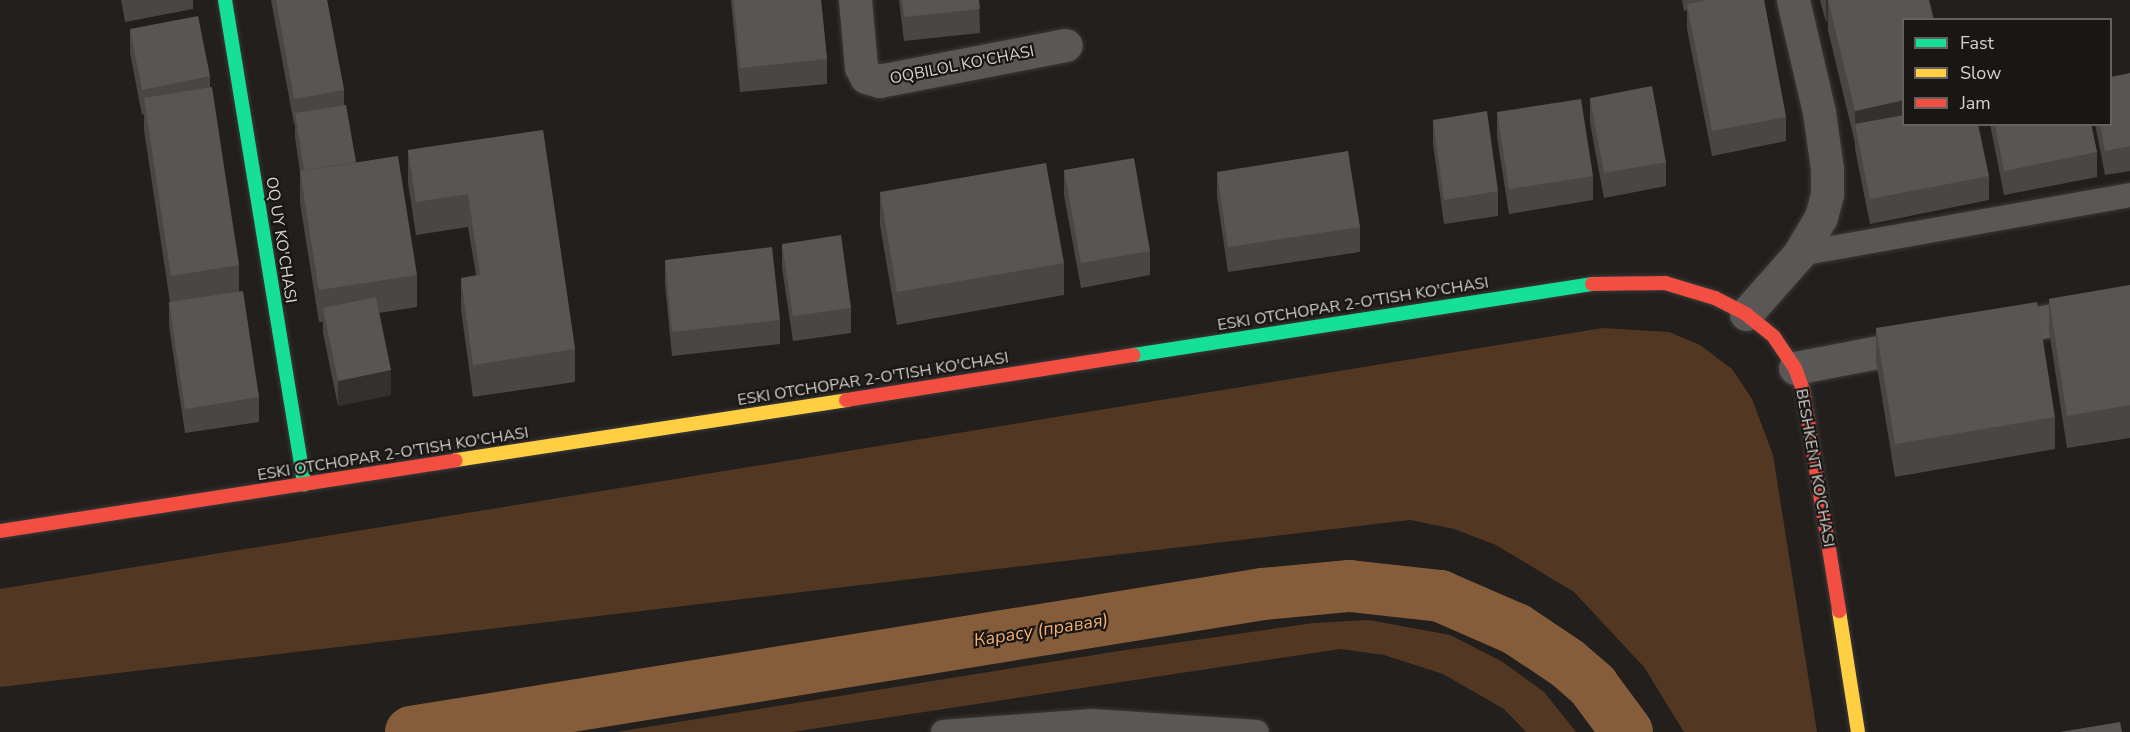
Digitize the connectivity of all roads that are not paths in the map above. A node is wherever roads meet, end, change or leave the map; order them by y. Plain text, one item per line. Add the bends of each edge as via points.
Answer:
1 (225, 0) edge
2 (855, 0) edge
3 (1792, 0) edge
4 (1066, 45) dead end
5 (2130, 195) edge
6 (1799, 254) junction
7 (2130, 306) edge
8 (1746, 314) junction
9 (1795, 368) junction
10 (304, 484) junction
11 (0, 531) edge
12 (943, 732) edge
13 (1257, 732) edge
14 (1858, 732) edge

1 - 10 street, OQ UY KO'CHASI
2 - 4 street, OQBILOL KO'CHASI via 861,67 866,77 879,81
3 - 6 street via 1819,112 1827,170 1821,217
5 - 6 lane
6 - 8 street
7 - 9 street
8 - 9 street, BESHKENT KO'CHASI via 1774,337
8 - 10 street, ESKI OTCHOPAR 2-O'TISH KO'CHASI via 1683,287 1611,281
9 - 14 street, BESHKENT KO'CHASI via 1803,390
10 - 11 street, ESKI OTCHOPAR 2-O'TISH KO'CHASI
12 - 13 lane via 1093,722

